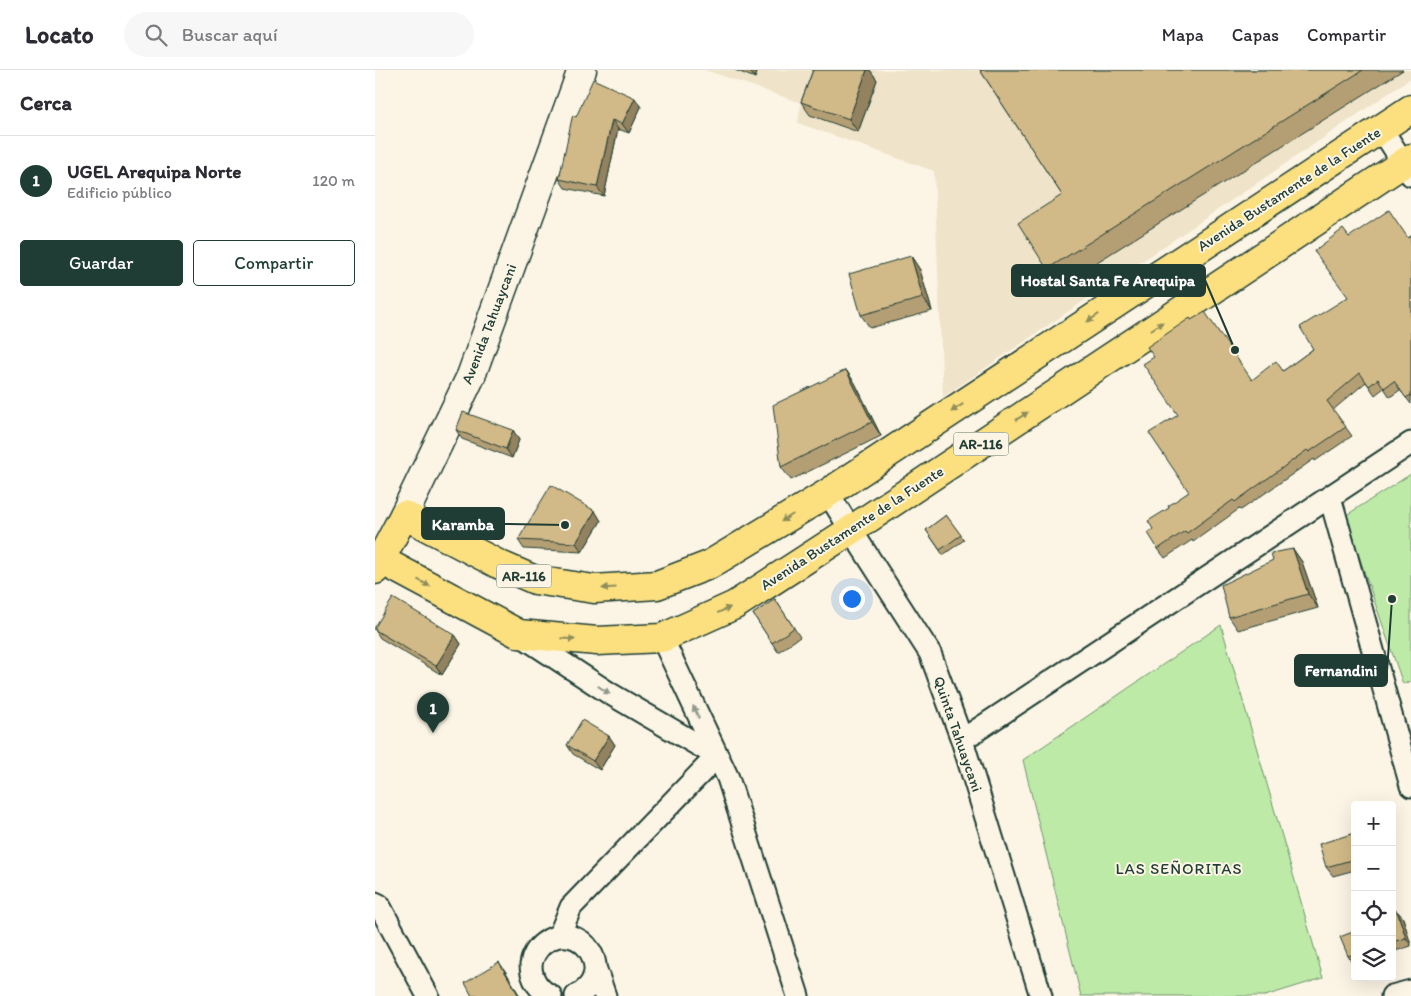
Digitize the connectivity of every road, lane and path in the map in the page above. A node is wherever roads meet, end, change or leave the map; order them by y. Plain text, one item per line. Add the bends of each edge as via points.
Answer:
1 (582, 70) edge
2 (1411, 109) edge
3 (1381, 128) junction
4 (1408, 165) edge
5 (1411, 443) edge
6 (828, 493) junction
7 (1330, 497) junction
8 (404, 515) junction
9 (851, 530) junction
10 (378, 565) edge
11 (519, 634) junction
12 (662, 638) junction
13 (962, 740) junction
14 (717, 756) junction
15 (1411, 786) edge
16 (375, 903) edge
17 (559, 936) junction
18 (595, 967) junction
19 (1411, 991) edge
20 (547, 995) edge
21 (428, 996) edge
22 (576, 996) edge
23 (605, 996) edge
24 (798, 996) edge
25 (1041, 996) edge
26 (1392, 996) edge

1 - 8 street, Avenida Tahuaycani via 471,376
2 - 3 main road, Avenida Bustamente de la Fuente / AR-116
3 - 4 street
3 -> 6 main road, Avenida Bustamente de la Fuente / AR-116
9 -> 4 main road, Avenida Bustamente de la Fuente / AR-116
5 - 7 street
6 -> 8 main road, Avenida Bustamente de la Fuente / AR-116 via 709,566 657,585 594,588 535,580
6 - 9 street, Quinta Tahuaycani
7 - 13 street
7 - 15 street
8 - 10 main road, Avenida Tahuaycani / AR-116
12 -> 9 main road, Avenida Bustamente de la Fuente / AR-116 via 735,605
9 - 13 street, Quinta Tahuaycani via 930,653
10 -> 11 main road, Avenida Bustamente de la Fuente / AR-116
11 -> 12 main road, Avenida Bustamente de la Fuente / AR-116 via 597,641
11 -> 14 street via 609,693
14 -> 12 street
13 - 25 street, Quinta Tahuaycani
14 - 17 street via 571,907
14 - 24 street via 728,778
16 - 21 street
17 - 18 street via 580,940 594,957
17 - 20 street via 540,946 531,965 537,985
18 - 22 street via 589,986
18 - 23 street
19 - 26 street

